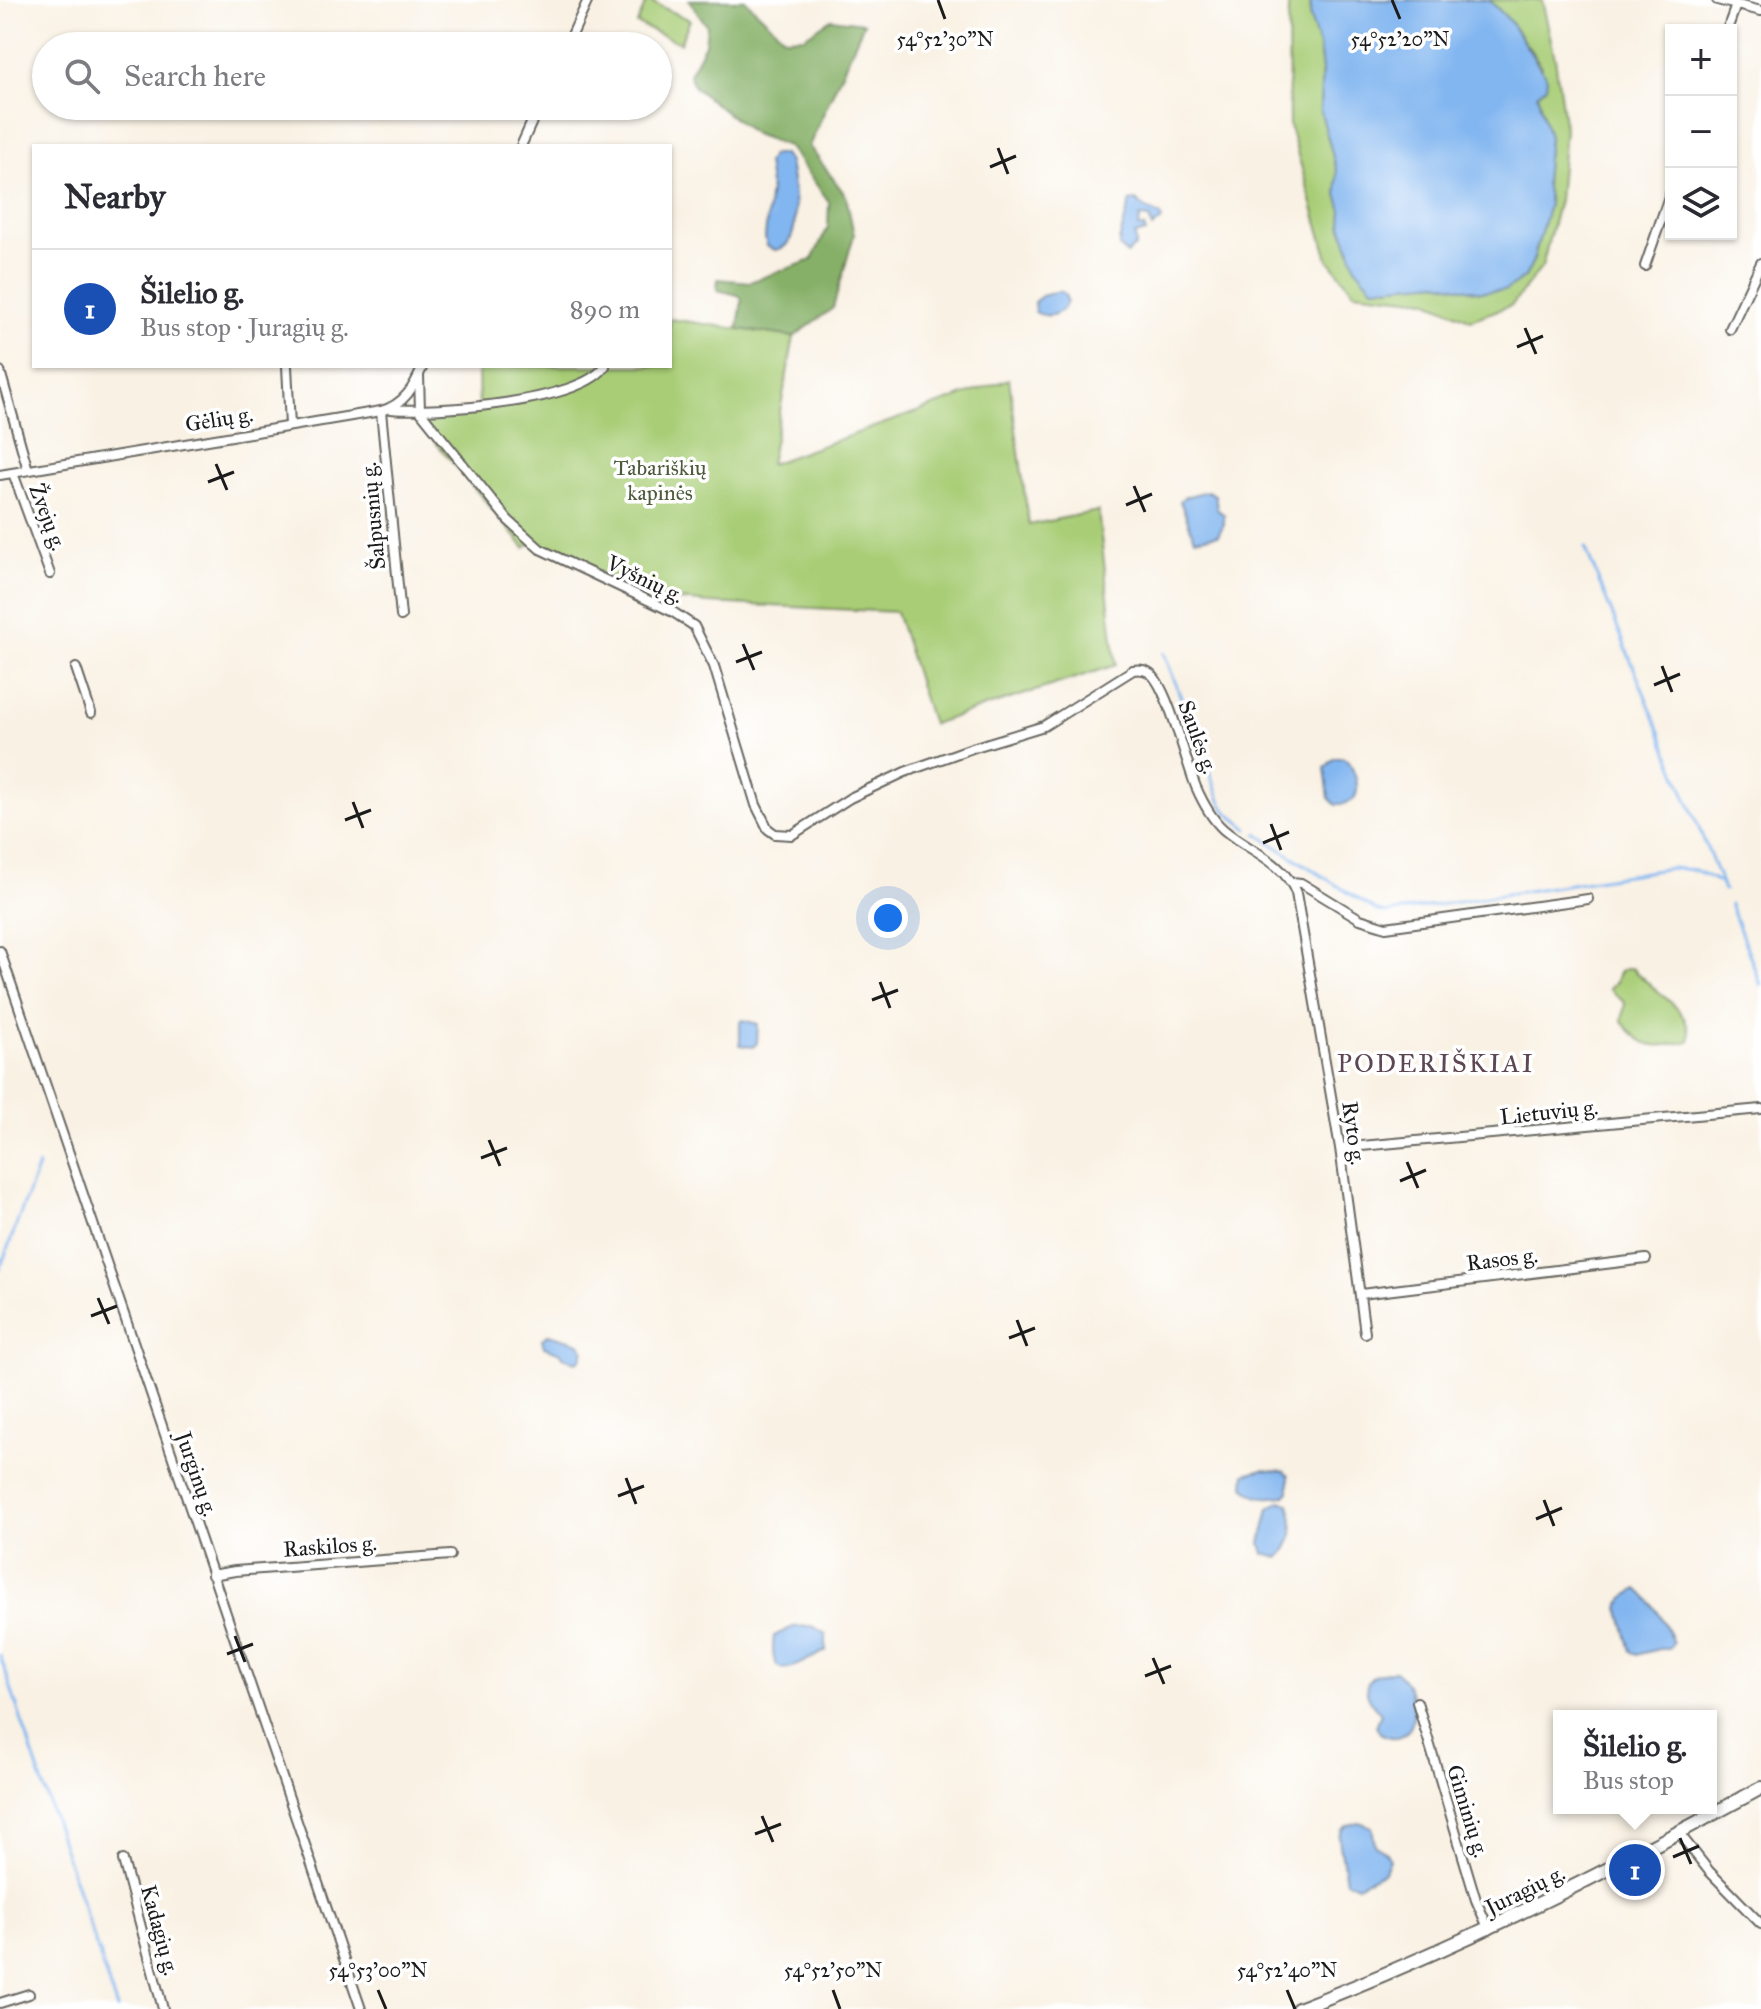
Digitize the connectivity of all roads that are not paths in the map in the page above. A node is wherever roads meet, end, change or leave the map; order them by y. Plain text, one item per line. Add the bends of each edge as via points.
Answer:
1 (588, 0) edge
2 (1717, 0) edge
3 (1736, 5) junction
4 (1761, 11) edge
5 (1729, 24) edge
6 (573, 32) edge
7 (533, 120) edge
8 (522, 144) edge
9 (1665, 208) edge
10 (1761, 263) edge
11 (1645, 266) dead end
12 (1730, 329) dead end
13 (287, 368) edge
14 (604, 368) edge
15 (421, 370) edge
16 (0, 371) edge
17 (385, 410) junction
18 (420, 411) junction
19 (290, 426) junction
20 (28, 470) junction
21 (13, 473) junction
22 (0, 475) edge
23 (50, 574) dead end
24 (401, 616) dead end
25 (76, 668) dead end
26 (91, 713) dead end
27 (775, 834) joint
28 (1292, 882) junction
29 (1588, 899) dead end
30 (0, 951) edge
31 (1761, 1109) edge
32 (1340, 1148) junction
33 (1646, 1259) dead end
34 (1361, 1294) junction
35 (1365, 1333) dead end
36 (450, 1555) dead end
37 (212, 1575) junction
38 (1417, 1702) dead end
39 (1761, 1788) edge
40 (1717, 1812) edge
41 (1714, 1814) edge
42 (1679, 1833) junction
43 (123, 1860) dead end
44 (1761, 1924) edge
45 (1489, 1930) junction
46 (29, 1994) dead end
47 (0, 2003) edge
48 (163, 2009) edge
49 (361, 2009) edge
50 (1298, 2009) edge

1 - 6 street
2 - 3 street
3 - 4 street
3 - 5 street
7 - 8 street
9 - 11 street
10 - 12 street
13 - 19 street
14 - 18 street, Gėlių g. via 588,380 535,398
15 - 17 street via 411,390
15 - 18 street
16 - 20 street, Žvejų g.
17 - 18 street, Gėlių g.
17 - 19 street, Gėlių g.
17 - 24 street, Šalpusnių g.
18 - 27 street, Vyšnių g. via 528,541 694,626 714,666 756,805
19 - 20 street, Gėlių g.
20 - 21 street, Gėlių g.
21 - 22 street, Gėlių g.
21 - 23 street, Žvejų g.
25 - 26 street
27 - 28 street, Saulės g. via 801,831 837,805 905,772 1044,726 1140,668 1163,693 1196,787 1215,820
28 - 29 street, Saulės g. via 1360,919 1386,927
28 - 32 street, Ryto g.
30 - 37 street, Jurginų g.
31 - 32 street, Lietuvių g.
32 - 34 street, Ryto g.
33 - 34 street, Rasos g.
34 - 35 street, Ryto g.
36 - 37 street, Raskilos g.
37 - 49 street, Jurginų g.
38 - 45 street, Giminių g.
39 - 40 main road, Juragių g.
41 - 42 main road, Juragių g.
42 - 44 street
42 - 45 main road, Juragių g.
43 - 48 street, Kadagių g.
45 - 50 main road, Juragių g.
46 - 47 street

